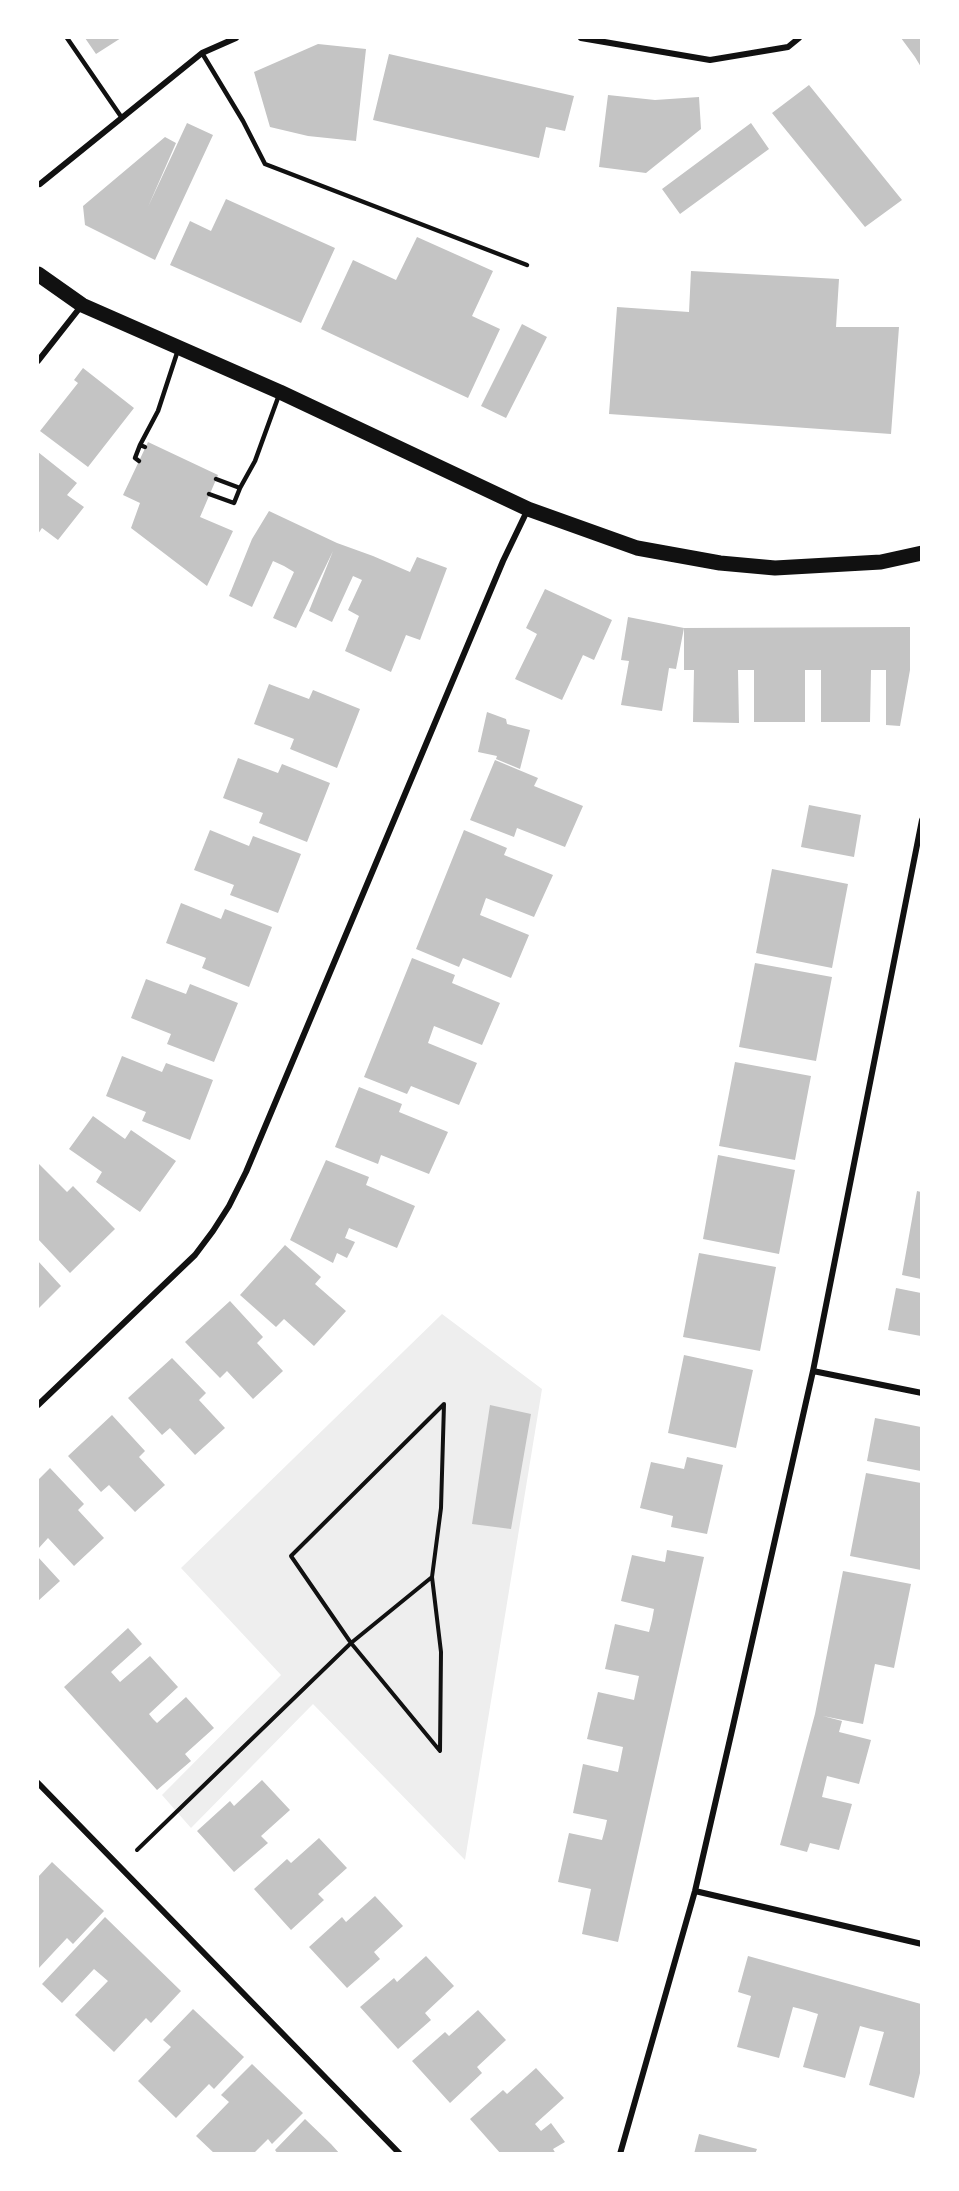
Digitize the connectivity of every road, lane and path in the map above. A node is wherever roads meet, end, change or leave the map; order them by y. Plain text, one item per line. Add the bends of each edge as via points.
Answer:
1 (67, 38) edge
2 (236, 38) edge
3 (581, 38) edge
4 (799, 38) edge
5 (202, 54) junction
6 (122, 118) junction
7 (40, 184) dead end
8 (527, 265) dead end
9 (38, 274) edge
10 (82, 305) junction
11 (178, 348) junction
12 (38, 361) edge
13 (280, 392) junction
14 (139, 461) dead end
15 (216, 479) dead end
16 (240, 488) junction
17 (209, 494) dead end
18 (528, 509) junction
19 (921, 553) edge
20 (921, 820) edge
21 (813, 1371) junction
22 (921, 1393) edge
23 (38, 1405) edge
24 (432, 1577) junction
25 (351, 1643) junction
26 (38, 1783) edge
27 (119, 1867) junction
28 (695, 1891) junction
29 (921, 1944) edge
30 (400, 2154) edge
31 (620, 2154) edge

1 - 6 lane
2 - 5 street
3 - 4 street via 710,60 788,47
5 - 6 street
5 - 8 lane via 265,164
6 - 7 street
9 - 10 main road
10 - 11 main road
10 - 12 street
11 - 13 main road
11 - 14 lane via 158,411 135,458
13 - 16 lane via 255,461
13 - 18 main road
15 - 16 lane
16 - 17 lane via 234,503
18 - 19 main road via 637,548 720,563 818,567 881,562
18 - 23 street via 229,1206 195,1255
20 - 21 street
21 - 22 street
21 - 28 street
24 - 25 path
24 - 25 path via 441,1652 440,1751
24 - 25 path via 441,1508 444,1404 291,1556
25 - 27 path
26 - 27 street
27 - 30 street
28 - 29 street
28 - 31 street

